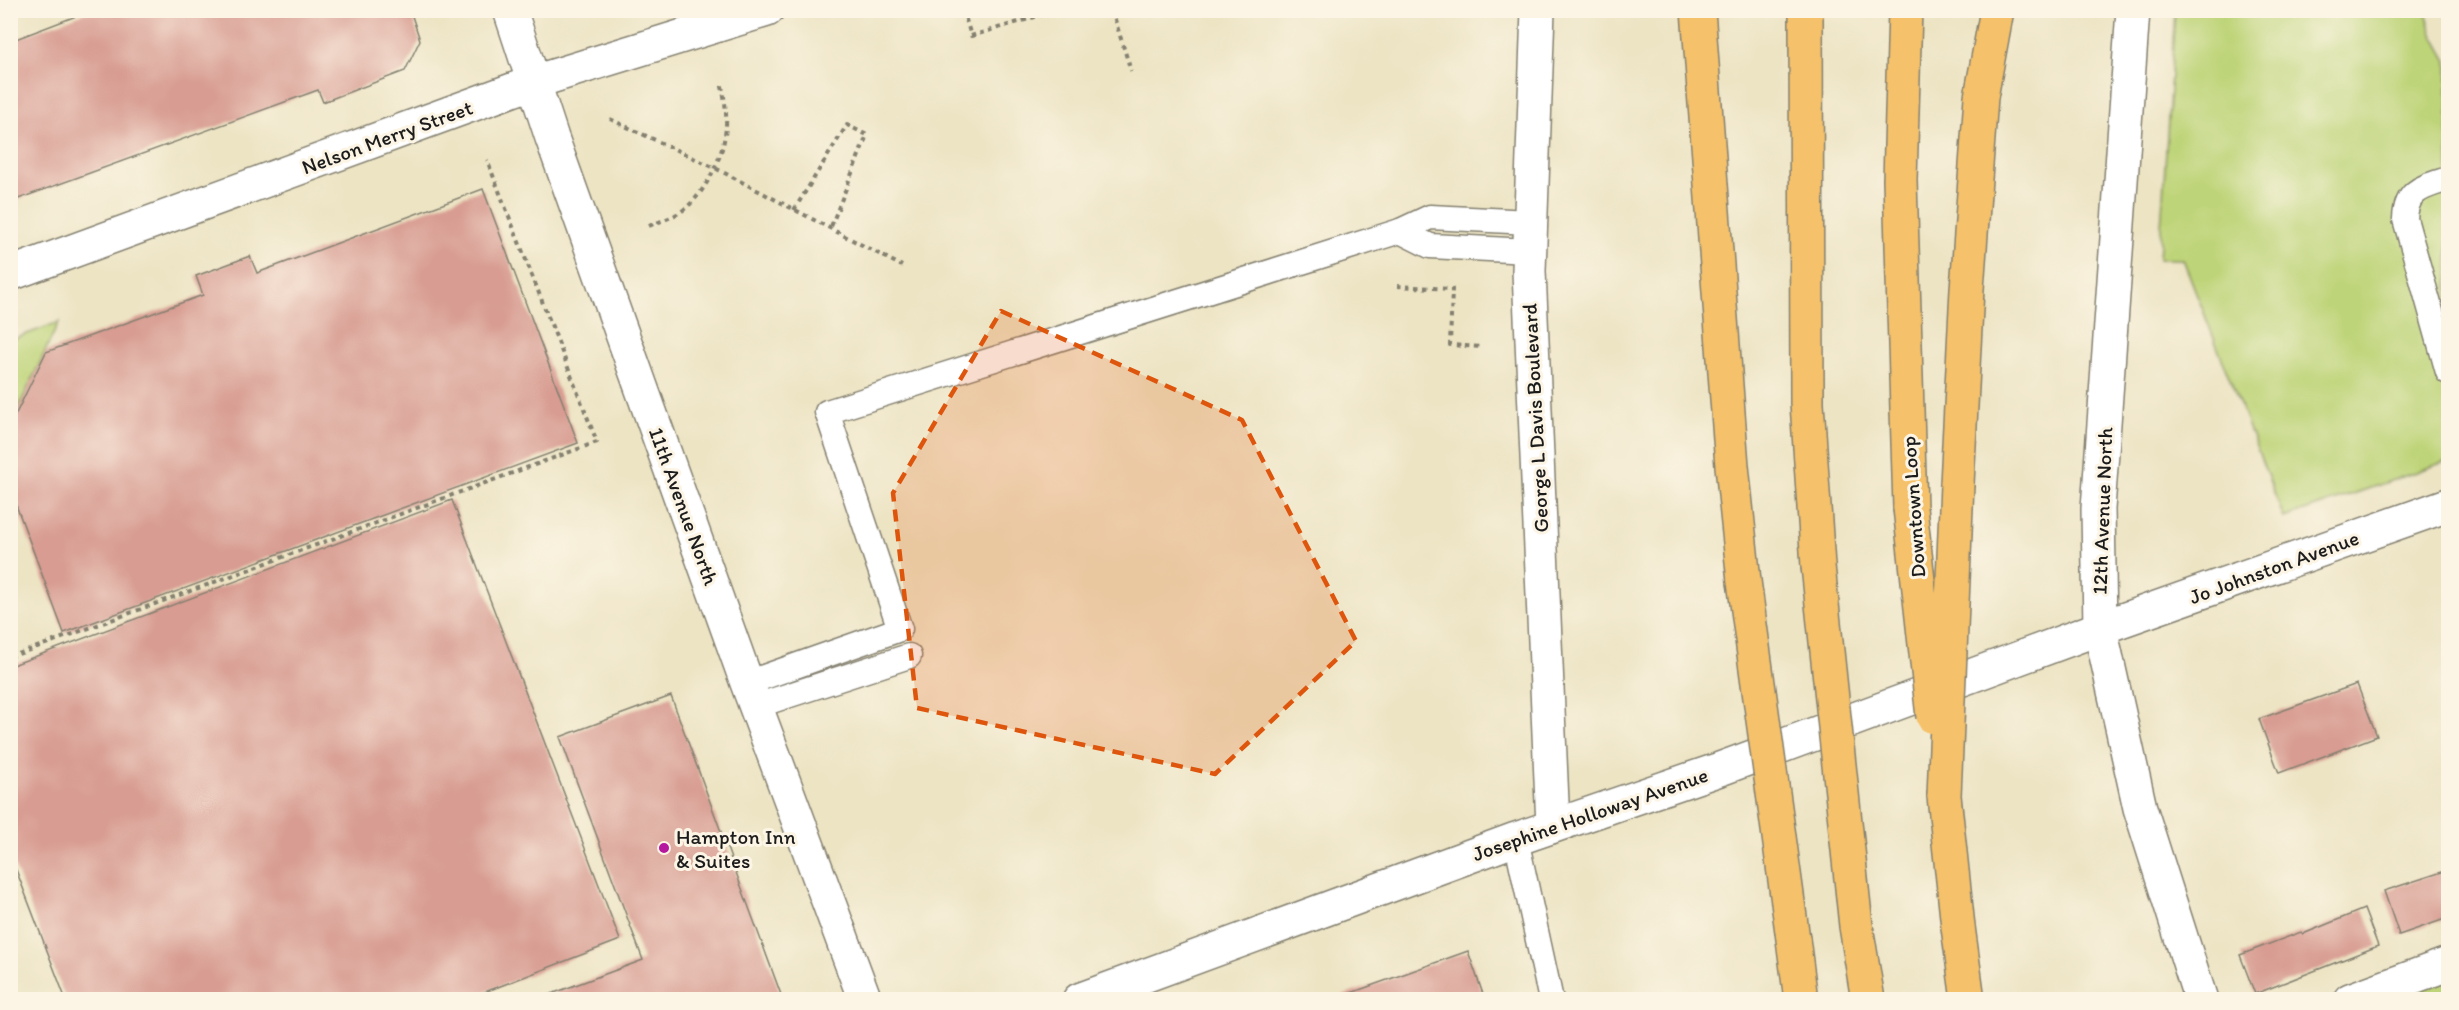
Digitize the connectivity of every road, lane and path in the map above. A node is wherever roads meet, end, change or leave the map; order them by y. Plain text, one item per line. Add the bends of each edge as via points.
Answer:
1 (510, 10) edge
2 (587, 10) edge
3 (767, 10) edge
4 (963, 10) edge
5 (1059, 10) edge
6 (1112, 10) edge
7 (1538, 10) edge
8 (1698, 10) edge
9 (1806, 10) edge
10 (1905, 10) edge
11 (1997, 10) edge
12 (2133, 10) edge
13 (577, 14) dead end
14 (1131, 71) dead end
15 (534, 82) junction
16 (721, 82) dead end
17 (610, 119) dead end
18 (487, 160) dead end
19 (715, 168) junction
20 (2448, 179) edge
21 (794, 210) junction
22 (649, 226) dead end
23 (830, 229) junction
24 (1529, 237) junction
25 (902, 266) dead end
26 (10, 274) edge
27 (1397, 286) dead end
28 (1482, 347) dead end
29 (2448, 372) edge
30 (2448, 505) edge
31 (2100, 628) junction
32 (909, 656) dead end
33 (10, 657) edge
34 (752, 694) junction
35 (1944, 795) junction
36 (1554, 826) junction
37 (1516, 839) junction
38 (2448, 964) edge
39 (865, 999) edge
40 (1079, 999) edge
41 (1551, 999) edge
42 (1801, 999) edge
43 (1868, 999) edge
44 (1968, 999) edge
45 (2201, 999) edge
46 (2350, 999) edge

1 - 15 street, 11th Avenue North
2 - 13 path
3 - 15 street, Nelson Merry Street
4 - 5 path via 971,36
6 - 14 path
7 - 24 street, George L Davis Boulevard
8 - 42 highway, bridge via 1732,466
9 - 43 highway, bridge via 1807,403 1818,566 1856,926
10 - 35 highway, Downtown Loop, bridge via 1900,180 1910,508
11 - 35 highway, bridge via 1981,98 1966,289
12 - 31 street, 12th Avenue North via 2098,509
15 - 26 street, Nelson Merry Street
15 - 34 street, 11th Avenue North
16 - 19 path via 727,129
17 - 19 path
18 - 33 path via 597,442
19 - 21 path
19 - 22 path via 694,201
20 - 29 lane via 2421,188 2410,197 2404,219
21 - 23 path
21 - 23 path via 847,125 867,135
23 - 25 path
24 - 34 lane via 1430,217 1400,231 827,412 900,629
24 - 36 street, George L Davis Boulevard
27 - 28 path via 1452,289 1449,345
30 - 31 street, Jo Johnston Avenue
31 - 36 street, Josephine Holloway Avenue via 1720,769
31 - 45 street, 12th Avenue North via 2140,808
32 - 34 lane
34 - 39 street, 11th Avenue North
35 - 44 highway, Downtown Loop
36 - 37 street, Josephine Holloway Avenue
37 - 40 street, Josephine Holloway Avenue
37 - 41 lane
38 - 46 street

